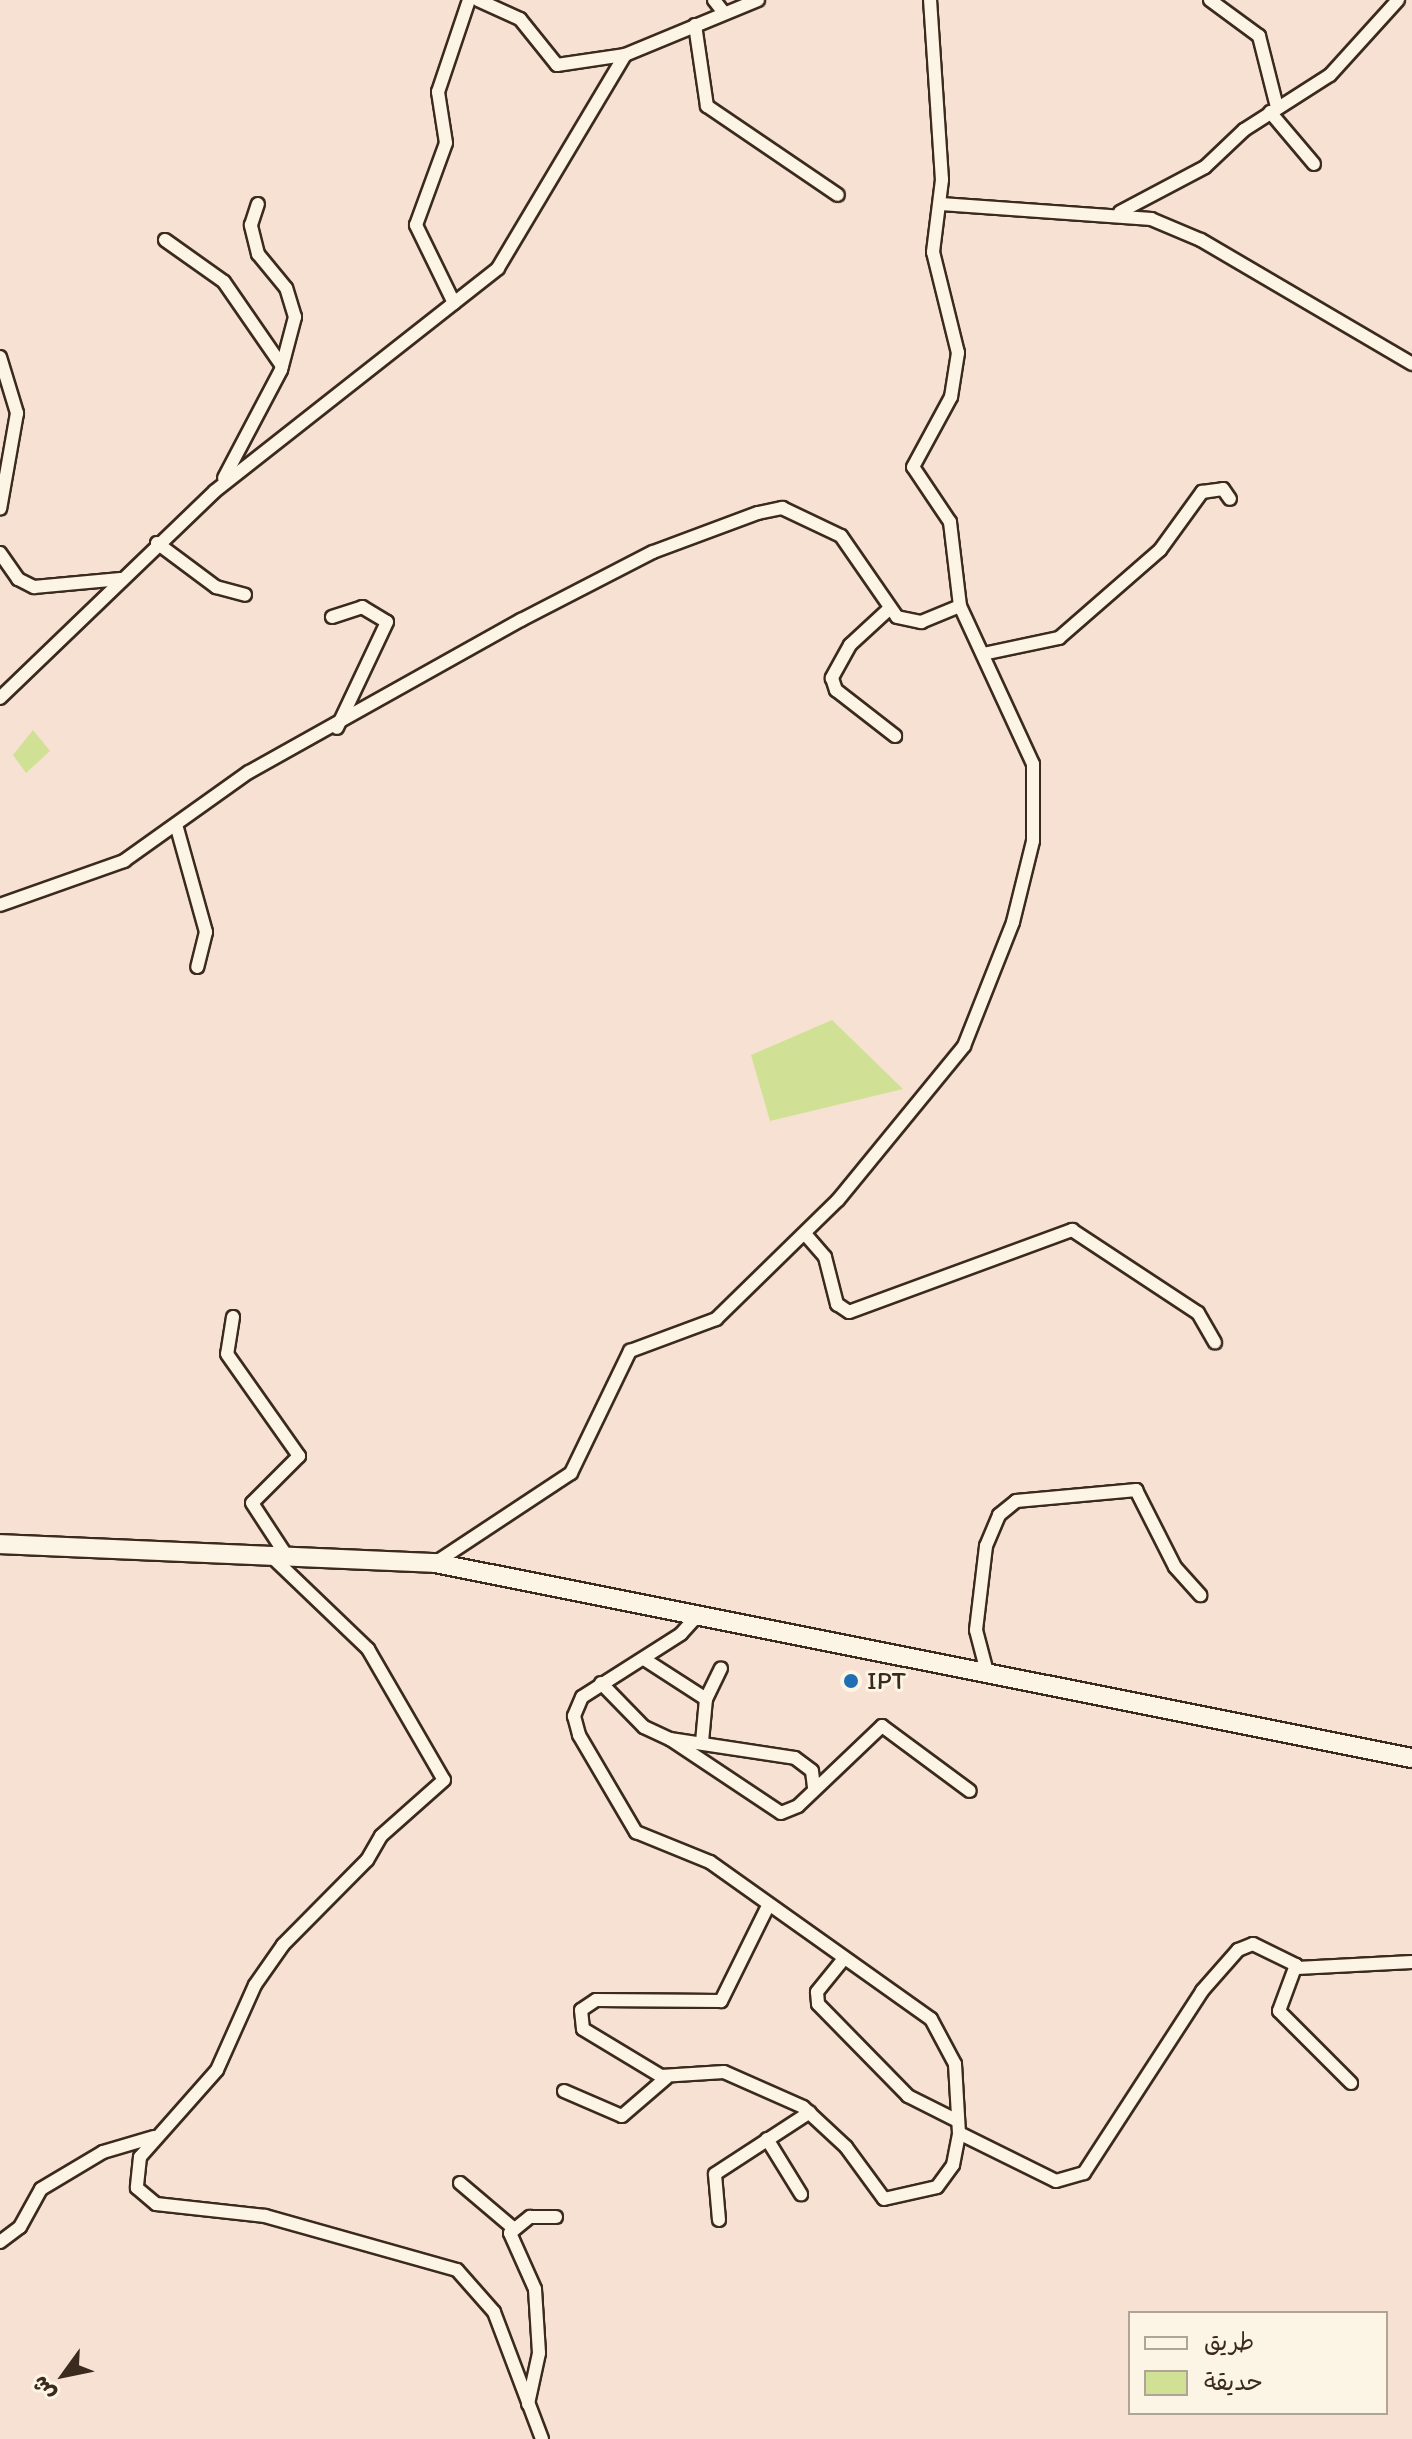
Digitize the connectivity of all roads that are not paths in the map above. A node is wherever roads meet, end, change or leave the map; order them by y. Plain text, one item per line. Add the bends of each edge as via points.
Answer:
1 (469, 0) edge
2 (478, 0) edge
3 (714, 0) edge
4 (758, 0) edge
5 (930, 0) edge
6 (1210, 0) edge
7 (1398, 0) edge
8 (724, 13) junction
9 (695, 25) junction
10 (625, 55) junction
11 (1274, 110) junction
12 (1314, 164) dead end
13 (838, 195) dead end
14 (258, 204) dead end
15 (941, 204) junction
16 (1120, 212) junction
17 (165, 240) dead end
18 (454, 303) junction
19 (0, 357) edge
20 (1412, 364) edge
21 (282, 366) junction
22 (215, 491) junction
23 (1230, 499) dead end
24 (0, 509) edge
25 (157, 543) junction
26 (0, 553) edge
27 (121, 579) junction
28 (245, 595) dead end
29 (960, 606) junction
30 (889, 609) junction
31 (332, 617) dead end
32 (983, 654) junction
33 (0, 698) edge
34 (337, 728) junction
35 (895, 736) dead end
36 (177, 828) junction
37 (0, 905) edge
38 (197, 967) dead end
39 (806, 1235) junction
40 (233, 1317) dead end
41 (1215, 1342) dead end
42 (0, 1544) edge
43 (278, 1555) junction
44 (435, 1563) junction
45 (1200, 1595) dead end
46 (698, 1615) junction
47 (644, 1659) junction
48 (721, 1668) dead end
49 (987, 1672) junction
50 (601, 1683) junction
51 (706, 1699) junction
52 (670, 1739) junction
53 (702, 1742) junction
54 (1412, 1758) edge
55 (814, 1788) junction
56 (970, 1791) dead end
57 (767, 1908) junction
58 (842, 1961) junction
59 (1412, 1962) edge
60 (1297, 1968) junction
61 (666, 2078) junction
62 (1351, 2083) dead end
63 (564, 2091) dead end
64 (810, 2112) junction
65 (958, 2127) junction
66 (154, 2137) junction
67 (767, 2139) junction
68 (460, 2183) dead end
69 (801, 2194) dead end
70 (556, 2217) dead end
71 (719, 2220) dead end
72 (513, 2228) junction
73 (0, 2242) edge
74 (528, 2404) junction
75 (542, 2439) edge

1 - 18 street via 438,92 446,143 416,225
2 - 10 street via 520,19 557,65
3 - 8 street
4 - 8 street
5 - 15 street via 939,54
6 - 11 street via 1259,36
7 - 11 street via 1351,57
8 - 9 street
9 - 10 street
9 - 13 street via 707,106
10 - 18 street via 518,243
11 - 12 street
11 - 16 street via 1205,167
14 - 21 street via 251,225 258,254 293,302
15 - 16 street
15 - 29 street via 933,252 958,353 957,376 913,467 950,522
16 - 20 street via 1201,240
17 - 21 street via 224,282
18 - 22 street
19 - 24 street via 17,413
21 - 22 street
22 - 25 street
23 - 32 street via 1223,489 1202,492 1160,550 1059,638
25 - 27 street
25 - 28 street via 216,587
26 - 27 street via 18,579 34,587
27 - 33 street
29 - 30 street via 909,623
29 - 32 street
30 - 34 street via 841,536 798,513 769,510 603,576
30 - 35 street via 860,633 832,678 836,690
31 - 34 street via 362,607 387,622
32 - 39 street via 1033,764 1033,841 1013,922 964,1046
34 - 36 street via 249,772
36 - 37 street via 124,861
36 - 38 street via 206,932
39 - 41 street via 825,1257 837,1304 849,1312 1072,1230 1198,1313
39 - 44 street via 716,1319 630,1351 571,1473
40 - 43 street via 227,1354 299,1456 251,1505
42 - 43 main road
43 - 44 main road
43 - 66 street via 374,1657 444,1780 381,1836 367,1860 283,1945 255,1985 217,2070
44 - 46 main road
45 - 49 street via 1175,1567 1136,1490 1016,1501 999,1515 986,1546 976,1630
46 - 47 street
46 - 49 main road
47 - 50 street
47 - 51 street
48 - 51 street
49 - 54 main road
50 - 52 street via 639,1724
50 - 57 street via 578,1702 575,1722 628,1823 701,1857
51 - 53 street
52 - 53 street
52 - 55 street via 781,1813 794,1810
53 - 55 street via 795,1758 812,1771
55 - 56 street via 882,1726
57 - 58 street
57 - 61 street via 734,1985 716,2004 600,2000 581,2010 590,2036
58 - 65 street via 938,2027 955,2064
58 - 65 street via 817,1992 818,2004 908,2096
59 - 60 street
60 - 62 street via 1279,2011
60 - 65 street via 1259,1945 1238,1950 1165,2043 1102,2154 1076,2178 1048,2179
61 - 63 street via 622,2116
61 - 64 street via 736,2075
64 - 65 street via 884,2199 937,2187 953,2165
64 - 67 street
66 - 73 street via 94,2157 41,2189 20,2227
66 - 74 street via 135,2179 150,2203 265,2216 457,2270 494,2312
67 - 69 street
67 - 71 street via 713,2176
68 - 72 street
70 - 72 street via 530,2217
72 - 74 street via 536,2296 539,2353
74 - 75 street

